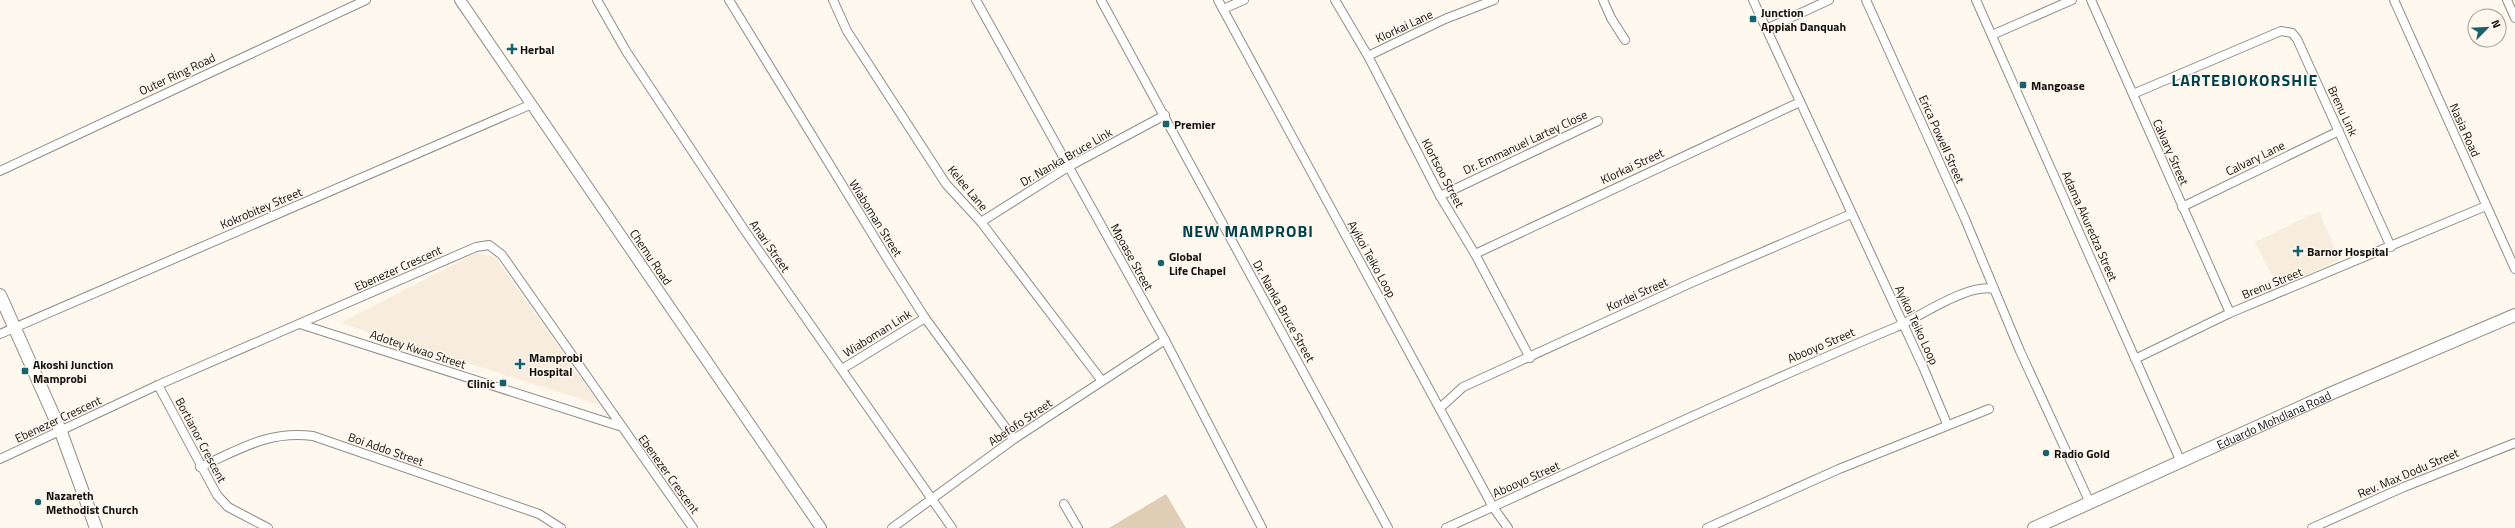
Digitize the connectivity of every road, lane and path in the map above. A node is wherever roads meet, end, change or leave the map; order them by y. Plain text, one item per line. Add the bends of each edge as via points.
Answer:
1 (366, 0) edge
2 (460, 0) edge
3 (597, 0) edge
4 (729, 0) edge
5 (833, 0) edge
6 (976, 0) edge
7 (1101, 0) edge
8 (1218, 0) edge
9 (1244, 0) edge
10 (1335, 0) edge
11 (1494, 0) edge
12 (1603, 0) edge
13 (1753, 0) edge
14 (1830, 0) edge
15 (1866, 0) edge
16 (1976, 0) edge
17 (2072, 0) edge
18 (2091, 0) edge
19 (2394, 0) edge
20 (2507, 0) edge
21 (1223, 9) junction
22 (2515, 18) edge
23 (1766, 29) junction
24 (1992, 35) junction
25 (1625, 40) dead end
26 (1368, 56) junction
27 (2133, 94) junction
28 (1800, 102) junction
29 (532, 104) junction
30 (1165, 115) junction
31 (1598, 121) dead end
32 (2339, 131) junction
33 (1068, 167) junction
34 (0, 171) edge
35 (1440, 196) junction
36 (2486, 206) junction
37 (2182, 207) junction
38 (1851, 214) junction
39 (981, 222) junction
40 (2391, 247) junction
41 (1475, 254) junction
42 (2515, 269) edge
43 (1994, 289) junction
44 (0, 295) edge
45 (2230, 313) junction
46 (2515, 315) edge
47 (925, 318) junction
48 (300, 324) junction
49 (1903, 324) junction
50 (15, 328) junction
51 (0, 334) edge
52 (1165, 340) junction
53 (1530, 358) junction
54 (2135, 359) junction
55 (842, 369) junction
56 (1102, 381) junction
57 (158, 385) junction
58 (1440, 408) junction
59 (1989, 409) dead end
60 (1947, 424) junction
61 (619, 426) junction
62 (61, 432) junction
63 (1014, 439) junction
64 (2515, 443) edge
65 (0, 459) edge
66 (2181, 462) junction
67 (200, 467) junction
68 (932, 500) junction
69 (2090, 503) junction
70 (1064, 504) dead end
71 (1493, 507) junction
72 (2061, 515) junction
73 (2039, 527) edge
74 (96, 528) edge
75 (268, 528) edge
76 (561, 528) edge
77 (693, 528) edge
78 (822, 528) edge
79 (892, 528) edge
80 (952, 528) edge
81 (1078, 528) edge
82 (1262, 528) edge
83 (1388, 528) edge
84 (1446, 528) edge
85 (1508, 528) edge
86 (1707, 528) edge
87 (2055, 528) edge
88 (2312, 528) edge

1 - 34 street, Outer Ring Road
2 - 29 street, Chemu Road
3 - 55 street, Anari Street via 659,101 743,228
4 - 47 street, Wiaboman Street
5 - 39 street, Kelee Lane via 846,31 946,184
6 - 33 street, Mpoase Street
7 - 30 street, Dr. Nanka Bruce Street
8 - 21 street, Ayikoi Teiko Loop
9 - 21 street
10 - 26 street, Klortsoo Street
11 - 26 street, Klorkai Lane via 1445,19
12 - 25 street
13 - 23 street, Ayikoi Teiko Loop
14 - 23 street
15 - 43 street, Erica Powell Street
16 - 24 street, Adama Akuredza Street
17 - 24 street
18 - 27 street, Calvary Street
19 - 36 street, Nasia Road
20 - 22 street
21 - 58 street, Ayikoi Teiko Loop
23 - 28 street, Ayikoi Teiko Loop
24 - 54 street, Adama Akuredza Street
26 - 35 street, Klortsoo Street
27 - 32 street, Brenu Link via 2261,39 2287,31 2297,39
27 - 37 street, Calvary Street
28 - 38 street, Ayikoi Teiko Loop
28 - 41 street, Klorkai Street
29 - 50 street, Kokrobitey Street
29 - 78 street, Chemu Road
30 - 33 street, Dr. Nanka Bruce Link
30 - 83 street, Dr. Nanka Bruce Street
31 - 35 street, Dr. Emmanuel Lartey Close
32 - 37 street, Calvary Lane
32 - 40 street, Brenu Link
33 - 39 street, Dr. Nanka Bruce Link
33 - 52 street, Mpoase Street
35 - 41 street, Klortsoo Street
36 - 40 street, Brenu Street
36 - 42 street, Nasia Road
37 - 45 street, Calvary Street
38 - 49 street, Ayikoi Teiko Loop
38 - 53 street, Kordei Street via 1693,282
39 - 56 street, Kelee Lane
40 - 45 street, Brenu Street
41 - 53 street, Klortsoo Street
43 - 49 street, Abooyo Street via 1986,287 1971,292
43 - 69 street
44 - 50 main road
45 - 54 street, Brenu Street
46 - 66 main road, Eduardo Mohdlana Road via 2332,393
47 - 55 street, Wiaboman Link
47 - 63 street, Wiaboman Street
48 - 57 street, Ebenezer Crescent
48 - 61 street, Adotey Kwao Street
48 - 61 street, Ebenezer Crescent via 476,247 489,245 502,255
49 - 60 street, Ayikoi Teiko Loop
49 - 71 street, Abooyo Street via 1793,370
50 - 51 street, Kokrobitey Street
50 - 62 main road
52 - 56 street, Abefofo Street
52 - 82 street, Mpoase Street
53 - 58 street, Kordei Street via 1463,387
54 - 66 street, Adama Akuredza Street
55 - 68 street, Anari Street
56 - 63 street, Abefofo Street
57 - 62 street, Ebenezer Crescent
57 - 67 street, Bortianor Crescent
58 - 71 street, Ayikoi Teiko Loop
59 - 60 street
60 - 86 street
61 - 77 street, Ebenezer Crescent
62 - 65 street, Ebenezer Crescent
62 - 74 main road
63 - 68 street, Abefofo Street
64 - 88 street, Rev. Max Dodu Street via 2404,487
66 - 69 main road, Eduardo Mohdlana Road
67 - 75 street, Bortianor Crescent via 217,495 228,507
67 - 76 street, Boi Addo Street via 270,436 292,433 313,436 539,514
68 - 79 street, Abefofo Street
68 - 80 street, Anari Street
69 - 72 main road, Eduardo Mohdlana Road
70 - 81 street
71 - 84 street, Abooyo Street
71 - 85 street, Ayikoi Teiko Loop
72 - 73 main road, Eduardo Mohdlana Road
72 - 87 main road

